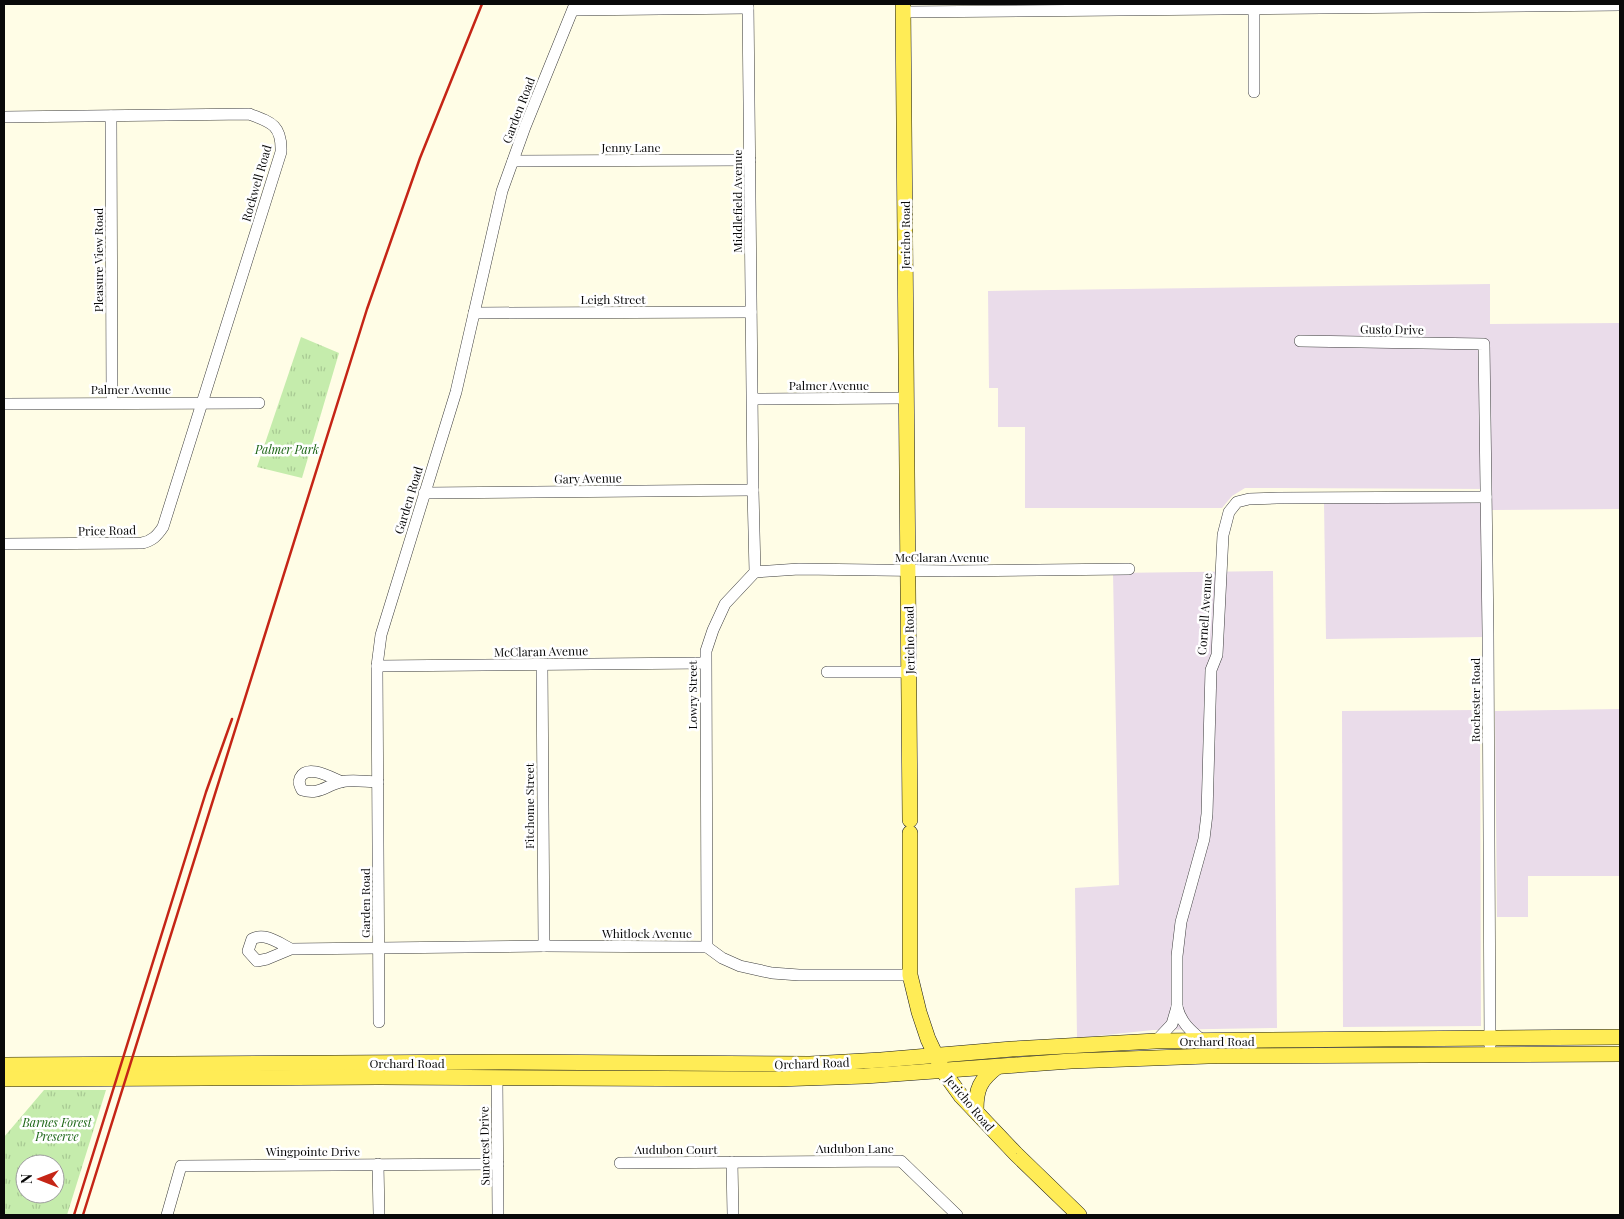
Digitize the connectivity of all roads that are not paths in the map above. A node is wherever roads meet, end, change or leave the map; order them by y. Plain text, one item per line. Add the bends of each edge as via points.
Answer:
1 (1620, 5) edge
2 (748, 6) edge
3 (1254, 6) edge
4 (574, 7) edge
5 (903, 8) edge
6 (1254, 92) dead end
7 (111, 116) junction
8 (4, 117) edge
9 (750, 160) junction
10 (513, 161) junction
11 (751, 312) junction
12 (474, 313) junction
13 (1300, 341) dead end
14 (1484, 344) joint
15 (906, 398) junction
16 (753, 399) junction
17 (112, 403) junction
18 (202, 403) junction
19 (258, 403) dead end
20 (4, 404) edge
21 (753, 490) junction
22 (424, 493) junction
23 (1486, 497) junction
24 (4, 544) edge
25 (1129, 569) dead end
26 (908, 571) junction
27 (755, 572) junction
28 (706, 663) junction
29 (542, 665) junction
30 (377, 666) junction
31 (827, 672) dead end
32 (909, 672) junction
33 (342, 782) dead end
34 (378, 782) junction
35 (544, 946) junction
36 (707, 947) junction
37 (291, 949) dead end
38 (379, 949) junction
39 (910, 975) junction
40 (1178, 1007) junction
41 (379, 1022) dead end
42 (1620, 1037) edge
43 (1490, 1038) junction
44 (1156, 1041) junction
45 (1203, 1041) junction
46 (1620, 1054) edge
47 (936, 1055) junction
48 (1490, 1055) junction
49 (4, 1065) edge
50 (997, 1067) junction
51 (943, 1071) junction
52 (497, 1077) junction
53 (4, 1079) edge
54 (976, 1110) junction
55 (732, 1162) junction
56 (620, 1163) dead end
57 (378, 1164) junction
58 (498, 1164) junction
59 (167, 1215) edge
60 (379, 1215) edge
61 (498, 1215) edge
62 (733, 1215) edge
63 (957, 1215) edge
64 (1079, 1215) edge

1 - 3 street
2 - 4 street
2 - 9 street, Middlefield Avenue
3 - 5 street
3 - 6 street
4 - 10 street, Garden Road
5 - 15 main road, Jericho Road
7 - 8 street, Rockwell Road
7 - 17 street, Pleasure View Road
7 - 18 street, Rockwell Road via 249,114 271,122 282,140 282,152
9 - 10 street, Jenny Lane
9 - 11 street, Middlefield Avenue
10 - 12 street, Garden Road via 502,191
11 - 12 street, Leigh Street
11 - 16 street, Middlefield Avenue
12 - 22 street, Garden Road via 456,392
13 - 14 street, Gusto Drive
14 - 23 street, Rochester Road
15 - 16 street, Palmer Avenue
15 - 26 main road, Jericho Road
16 - 21 street
17 - 18 street, Palmer Avenue
17 - 20 street, Palmer Avenue
18 - 19 street, Palmer Avenue
18 - 24 street, Price Road via 163,527 154,538 137,544
21 - 22 street, Gary Avenue
21 - 27 street
22 - 30 street, Garden Road via 381,635
23 - 40 street, Cornell Avenue via 1249,499 1237,502 1229,512 1223,535 1217,655 1211,670 1207,814 1204,839 1181,922 1177,956
23 - 43 street, Rochester Road
25 - 26 street, McClaran Avenue
26 - 27 street, McClaran Avenue via 799,569
26 - 32 main road, Jericho Road
27 - 28 street, Lowry Street via 725,604 712,630
28 - 29 street, McClaran Avenue
28 - 36 street, Lowry Street
29 - 30 street, McClaran Avenue
29 - 35 street, Fitchome Street
30 - 34 street, Garden Road
31 - 32 street
32 - 39 main road, Jericho Road
33 - 34 street
34 - 38 street, Garden Road
35 - 36 street, Whitlock Avenue
35 - 38 street, Whitlock Avenue
36 - 39 street, Whitlock Avenue via 740,966 772,973
37 - 38 street, Whitlock Avenue
38 - 41 street, Garden Road
39 - 47 main road, Jericho Road via 919,1012
40 - 44 street, Cornell Avenue via 1172,1024
40 - 45 street, Cornell Avenue via 1182,1022
42 - 43 main road, Orchard Road
43 - 45 main road, Orchard Road
43 - 48 street, Rochester Road
44 - 45 main road, Orchard Road
44 - 47 main road, Orchard Road
46 - 48 main road, Orchard Road
47 - 49 main road, Orchard Road via 792,1064
47 - 51 main road, Jericho Road
48 - 50 main road, Orchard Road via 1208,1056
50 - 51 main road, Orchard Road
50 - 54 main road via 978,1087
51 - 52 main road, Orchard Road via 777,1079
51 - 54 main road, Jericho Road
52 - 53 main road, Orchard Road
52 - 58 street, Suncrest Drive
54 - 64 main road, Jericho Road
55 - 56 street, Audubon Court
55 - 62 street
55 - 63 street, Audubon Lane via 901,1161
57 - 58 street, Wingpointe Drive
57 - 59 street, Wingpointe Drive via 181,1166
57 - 60 street
58 - 61 street, Suncrest Drive

